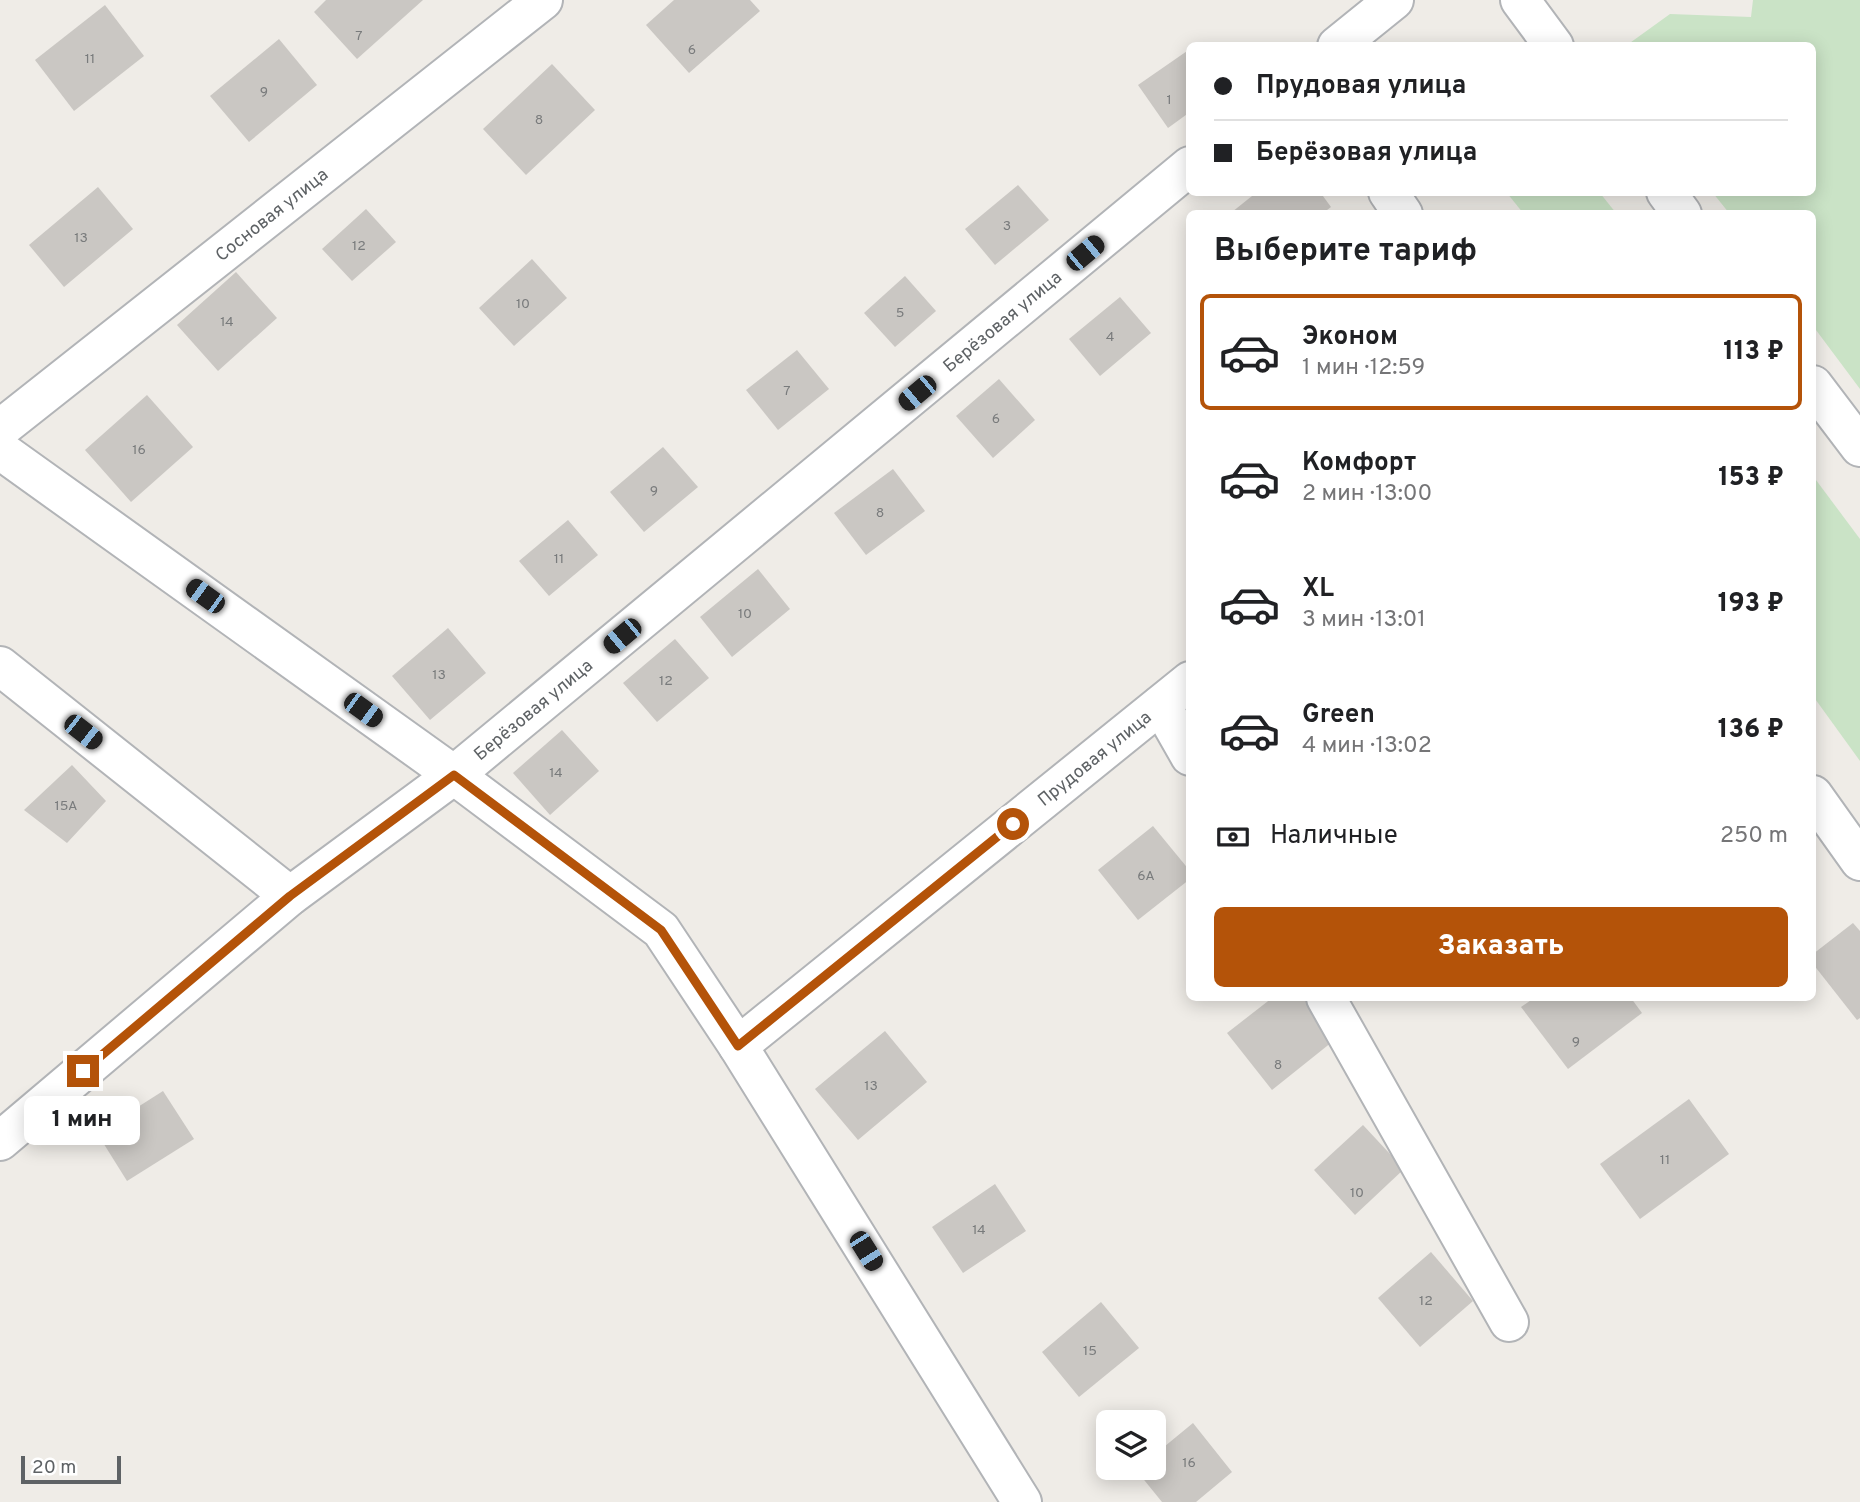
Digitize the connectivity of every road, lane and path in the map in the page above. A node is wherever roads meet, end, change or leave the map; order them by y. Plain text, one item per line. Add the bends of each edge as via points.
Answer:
1 (543, 0) edge
2 (1394, 0) edge
3 (1520, 0) edge
4 (1342, 42) edge
5 (1551, 42) edge
6 (1186, 169) edge
7 (1816, 389) edge
8 (0, 429) edge
9 (1860, 447) edge
10 (0, 450) edge
11 (0, 666) edge
12 (1186, 684) edge
13 (1161, 705) junction
14 (1186, 749) edge
15 (454, 775) junction
16 (1816, 798) edge
17 (1860, 861) edge
18 (290, 896) junction
19 (1328, 1001) edge
20 (738, 1046) junction
21 (0, 1141) edge
22 (1509, 1322) dead end
23 (1022, 1502) edge

1 - 8 street, Сосновая улица
2 - 4 street
3 - 5 street
6 - 15 street, Берёзовая улица
7 - 9 street
10 - 15 street
11 - 18 street
12 - 13 street, Прудовая улица
13 - 14 street
13 - 20 street, Прудовая улица
15 - 18 street, Берёзовая улица
15 - 20 street via 661,930
16 - 17 street
18 - 21 street, Берёзовая улица
19 - 22 street
20 - 23 street

